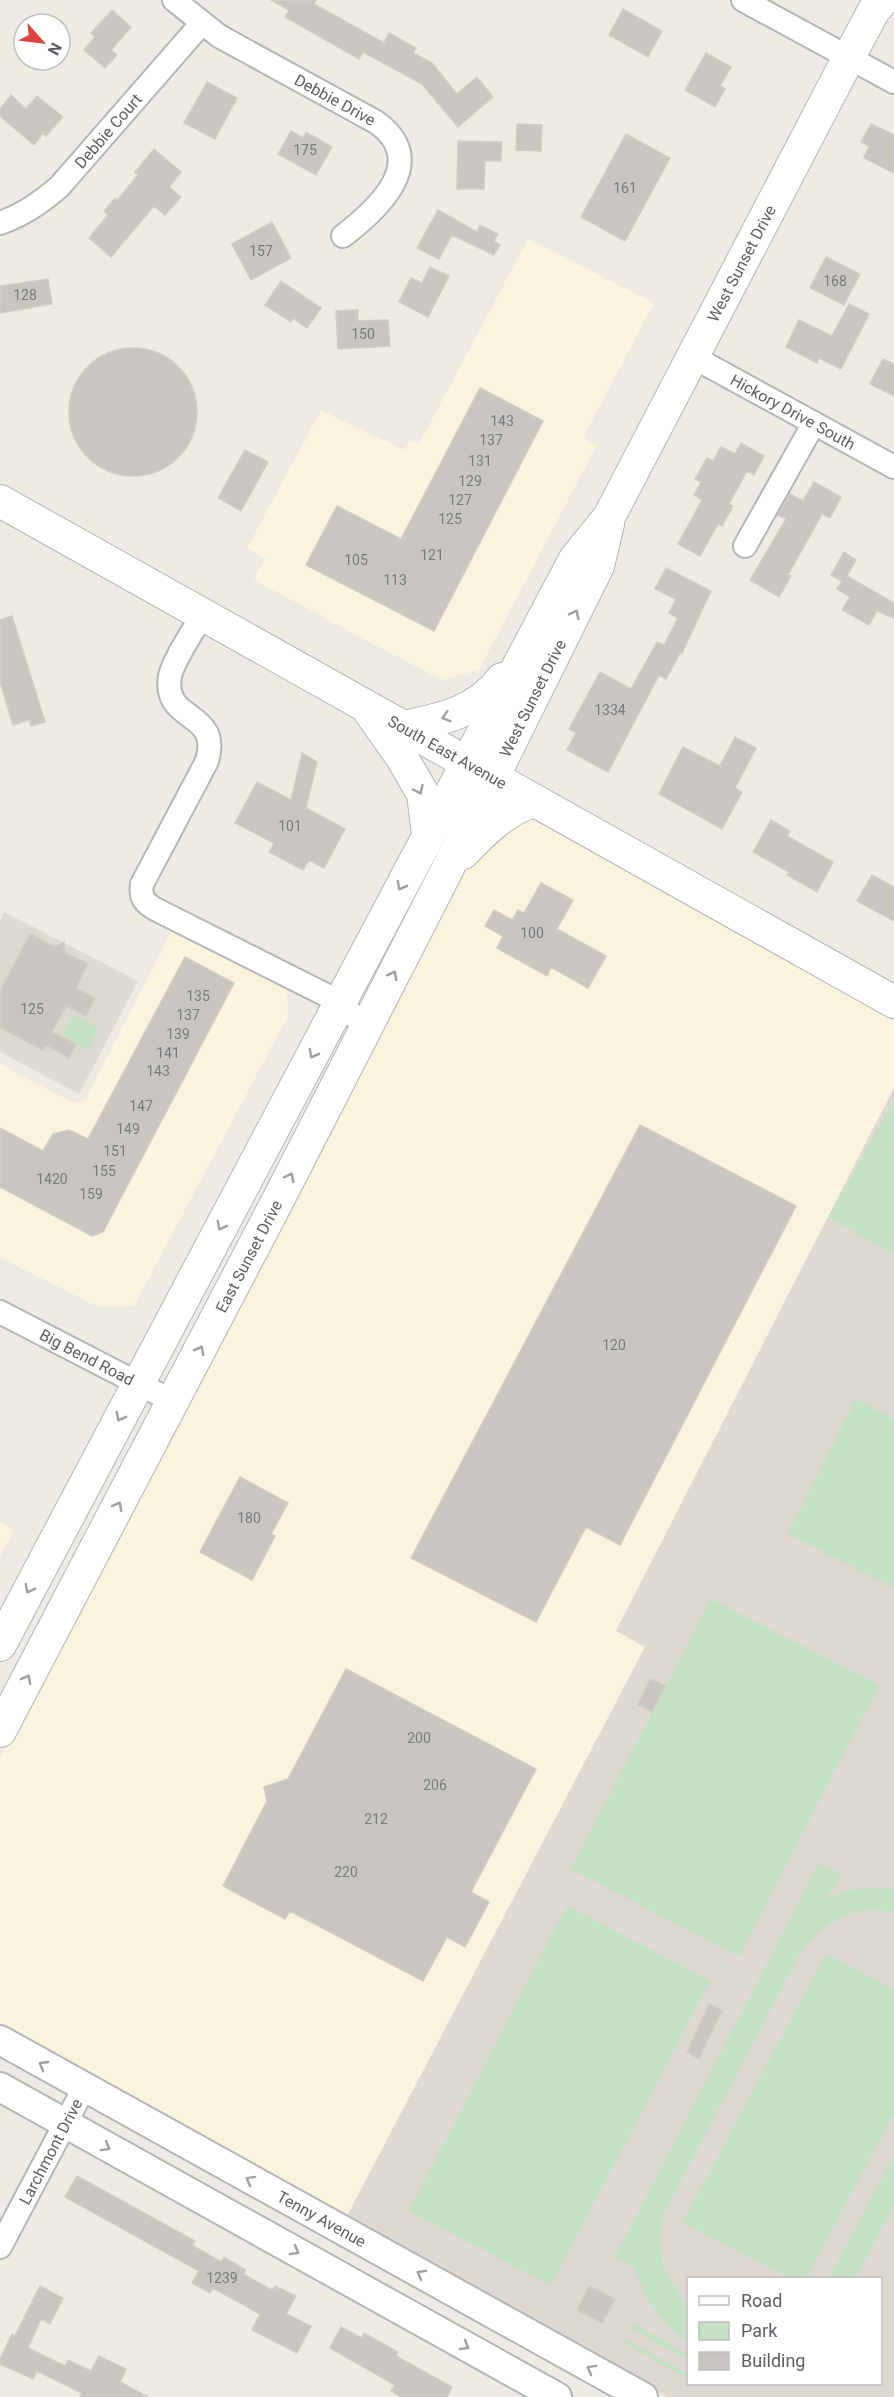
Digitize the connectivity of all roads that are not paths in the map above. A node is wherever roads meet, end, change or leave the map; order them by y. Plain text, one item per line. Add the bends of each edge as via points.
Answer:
1 (174, 0) edge
2 (743, 0) edge
3 (878, 3) edge
4 (202, 23) junction
5 (849, 57) junction
6 (894, 82) edge
7 (0, 223) edge
8 (343, 236) dead end
9 (693, 357) junction
10 (814, 423) junction
11 (894, 467) edge
12 (0, 501) edge
13 (609, 517) junction
14 (745, 546) dead end
15 (202, 615) junction
16 (533, 638) junction
17 (365, 706) junction
18 (404, 727) junction
19 (466, 763) junction
20 (492, 779) junction
21 (533, 801) junction
22 (428, 834) junction
23 (446, 872) junction
24 (340, 1002) junction
25 (894, 1002) edge
26 (366, 1028) junction
27 (0, 1312) edge
28 (138, 1383) junction
29 (174, 1402) junction
30 (0, 1645) edge
31 (0, 1731) edge
32 (0, 2040) edge
33 (0, 2087) edge
34 (84, 2088) junction
35 (65, 2124) junction
36 (0, 2247) edge
37 (557, 2397) edge
38 (643, 2397) edge

1 - 4 street, Debbie Drive
2 - 5 street
3 - 5 main road, West Sunset Drive
4 - 7 street, Debbie Court via 58,188 17,217
4 - 8 street, Debbie Drive via 376,123 394,138 399,160 395,181 371,214
5 - 6 street
5 - 9 main road, West Sunset Drive
9 - 10 street, Hickory Drive South
9 - 13 main road, West Sunset Drive
10 - 11 street, Hickory Drive South
10 - 14 street
12 - 15 main road, South East Avenue
13 - 16 main road, West Sunset Drive via 575,559
20 -> 13 main road, West Sunset Drive via 598,566
15 - 17 main road, South East Avenue
15 - 24 street via 172,670 170,687 174,704 204,726 210,741 209,753 142,884 141,896 144,903 157,910
16 -> 18 main road via 494,690 473,706 448,718
16 - 19 main road, West Sunset Drive
17 - 18 main road, South East Avenue
17 -> 22 main road via 423,794
18 - 19 main road, South East Avenue
19 - 20 main road, South East Avenue
19 - 22 main road
20 - 21 main road, South East Avenue
20 - 23 main road, East Sunset Drive
21 - 23 main road via 516,807 482,833
21 - 25 main road, South East Avenue
22 -> 24 main road
26 -> 23 main road, East Sunset Drive
24 - 26 street
24 -> 28 main road
29 -> 26 main road, East Sunset Drive
27 - 28 street, Big Bend Road
28 - 29 street, Big Bend Road
28 -> 30 main road
31 -> 29 main road, East Sunset Drive
34 -> 32 street, Tenny Avenue
33 - 35 street
34 - 35 street, Larchmont Drive
38 -> 34 street, Tenny Avenue
35 - 36 street, Larchmont Drive
35 -> 37 street

